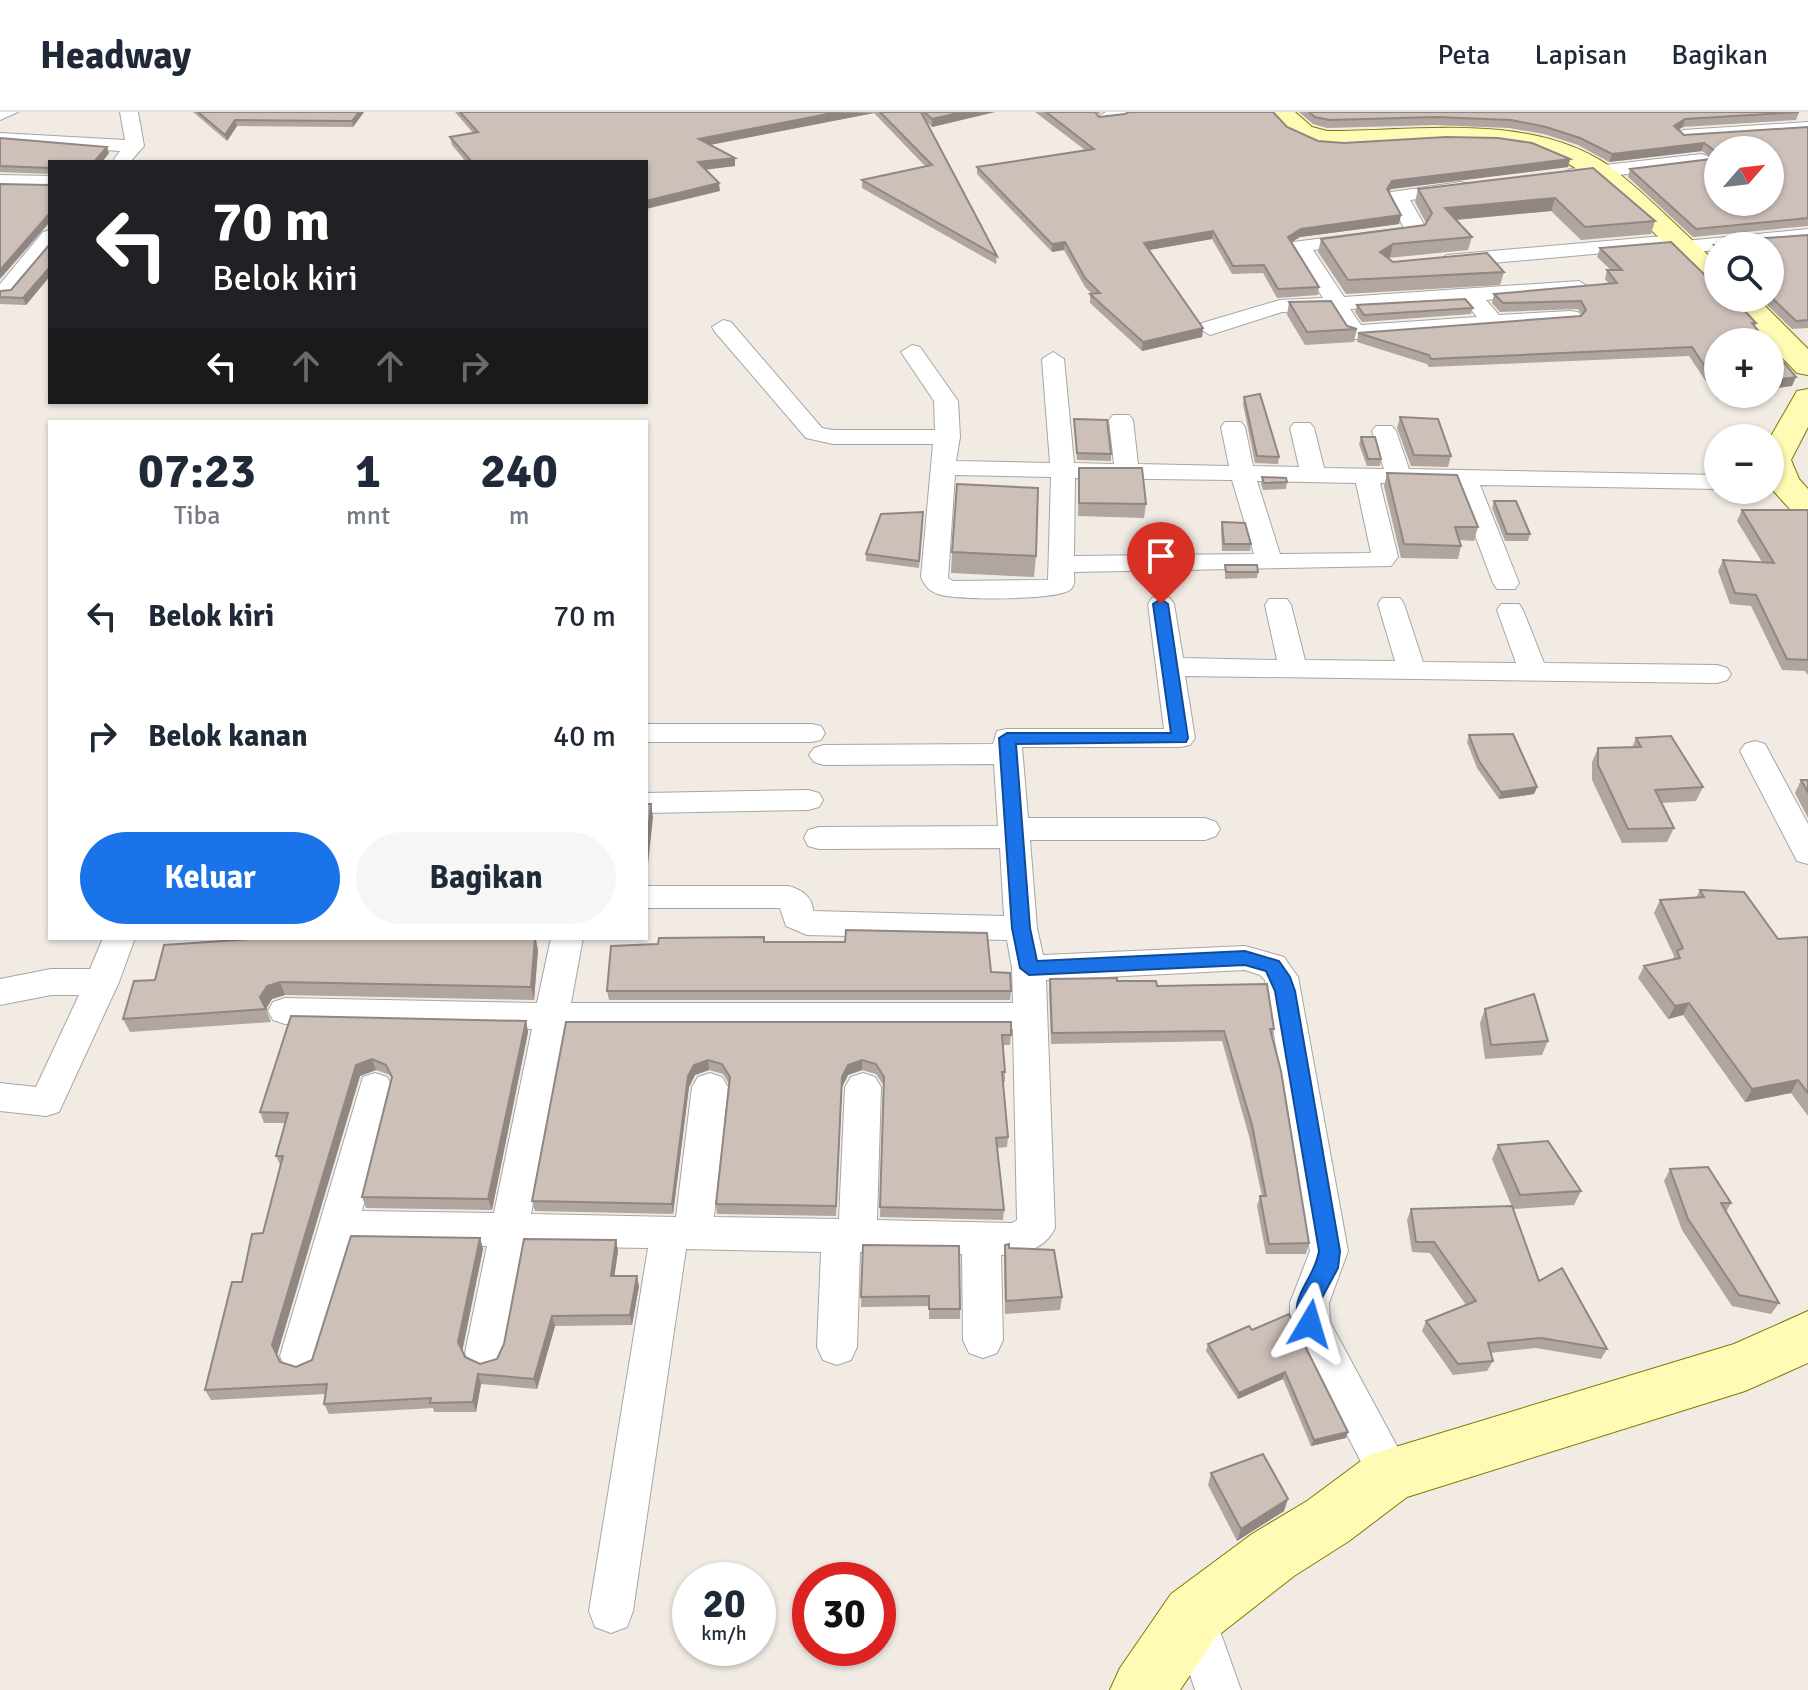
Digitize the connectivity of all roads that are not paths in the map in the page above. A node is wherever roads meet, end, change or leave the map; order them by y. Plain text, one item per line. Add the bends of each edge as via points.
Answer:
1 (9, 112) edge
2 (129, 112) edge
3 (1126, 112) edge
4 (1281, 112) edge
5 (1793, 112) edge
6 (0, 115) edge
7 (1105, 118) edge
8 (1808, 118) edge
9 (1808, 127) edge
10 (1683, 135) edge
11 (0, 138) edge
12 (135, 146) junction
13 (122, 160) edge
14 (1701, 160) edge
15 (1599, 171) junction
16 (1553, 177) edge
17 (0, 181) edge
18 (48, 182) edge
19 (1478, 186) edge
20 (1808, 235) edge
21 (48, 238) edge
22 (1678, 244) junction
23 (1422, 263) edge
24 (1704, 267) edge
25 (1587, 287) edge
26 (1547, 290) junction
27 (2, 292) edge
28 (1471, 295) junction
29 (1391, 300) junction
30 (1336, 304) junction
31 (1754, 312) edge
32 (1493, 322) junction
33 (723, 327) dead end
34 (1210, 328) dead end
35 (1410, 328) junction
36 (912, 352) dead end
37 (1053, 359) dead end
38 (1808, 366) edge
39 (1808, 398) edge
40 (1121, 420) dead end
41 (1233, 427) dead end
42 (1302, 428) dead end
43 (1384, 431) dead end
44 (948, 437) junction
45 (1784, 442) edge
46 (945, 468) junction
47 (1063, 470) junction
48 (1127, 471) junction
49 (1242, 473) junction
50 (1313, 474) junction
51 (1366, 475) junction
52 (1399, 476) junction
53 (1465, 477) junction
54 (1704, 482) edge
55 (1784, 489) edge
56 (1808, 509) edge
57 (1270, 563) junction
58 (1061, 564) junction
59 (1161, 604) dead end
60 (1391, 604) dead end
61 (1278, 605) dead end
62 (1170, 667) junction
63 (1293, 668) junction
64 (1411, 669) junction
65 (1533, 671) junction
66 (1717, 674) dead end
67 (648, 733) edge
68 (1755, 751) dead end
69 (1008, 754) junction
70 (808, 800) dead end
71 (648, 803) edge
72 (1205, 829) dead end
73 (1014, 833) junction
74 (819, 838) dead end
75 (1808, 853) edge
76 (648, 897) edge
77 (1021, 928) junction
78 (118, 940) edge
79 (567, 940) edge
80 (1029, 968) junction
81 (102, 982) junction
82 (0, 992) edge
83 (285, 1011) dead end
84 (554, 1016) junction
85 (1030, 1016) junction
86 (375, 1087) dead end
87 (710, 1087) dead end
88 (863, 1087) dead end
89 (0, 1097) edge
90 (339, 1227) junction
91 (510, 1230) junction
92 (681, 1233) junction
93 (849, 1236) junction
94 (981, 1238) junction
95 (1808, 1336) edge
96 (983, 1340) dead end
97 (837, 1347) dead end
98 (485, 1353) dead end
99 (300, 1356) dead end
100 (1390, 1475) junction
101 (611, 1611) dead end
102 (1193, 1616) junction
103 (1142, 1690) edge
104 (1218, 1690) edge

1 - 6 street
2 - 12 street
3 - 7 street
4 - 15 street via 1303,132 1325,139 1471,135 1543,142 1566,149
5 - 8 street
9 - 10 street
11 - 12 street
12 - 13 street
14 - 15 street
15 - 16 street
15 - 22 street
17 - 18 street
19 - 30 street via 1398,196 1416,228 1410,233 1300,246
20 - 22 street
21 - 27 street
22 - 23 street
22 - 24 street
25 - 26 street
26 - 28 street
26 - 32 street via 1570,317
28 - 29 street
28 - 32 street
29 - 30 street
29 - 35 street
30 - 34 street via 1280,306
30 - 35 street via 1355,332
31 - 38 street
32 - 35 street
33 - 44 street via 814,433
36 - 44 street via 946,401
37 - 47 street
39 - 45 street
40 - 48 street
41 - 49 street
42 - 50 street
43 - 52 street
44 - 46 street
46 - 47 street
46 - 58 street via 937,583 948,589 1053,589 1061,584
47 - 48 street
47 - 58 street
48 - 49 street
49 - 50 street
49 - 57 street
50 - 51 street
51 - 52 street
51 - 57 street via 1385,559
52 - 53 street
53 - 54 street
53 - 65 street
55 - 56 street
57 - 58 street
59 - 62 street
60 - 64 street
61 - 63 street
62 - 63 street
62 - 69 street via 1180,738 1007,738
63 - 64 street
64 - 65 street
65 - 66 street
67 - 69 street
68 - 75 street
69 - 73 street
70 - 71 street
72 - 73 street
73 - 74 street
73 - 77 street
76 - 77 street via 788,897 795,900 797,918 807,923
77 - 80 street
78 - 81 street
79 - 84 street
80 - 85 street
80 - 100 street via 1245,958 1272,966 1281,977 1329,1251 1327,1268 1306,1307 1310,1324
81 - 82 street via 51,982
81 - 89 street via 46,1102
83 - 84 street
84 - 85 street
84 - 91 street
85 - 94 street via 1036,1228 1017,1239
86 - 90 street
87 - 92 street
88 - 93 street
90 - 91 street
90 - 99 street
91 - 92 street
91 - 98 street
92 - 93 street
92 - 101 street
93 - 94 street
93 - 97 street
94 - 96 street
95 - 100 street via 1745,1366
100 - 102 street
102 - 103 street
102 - 104 street

